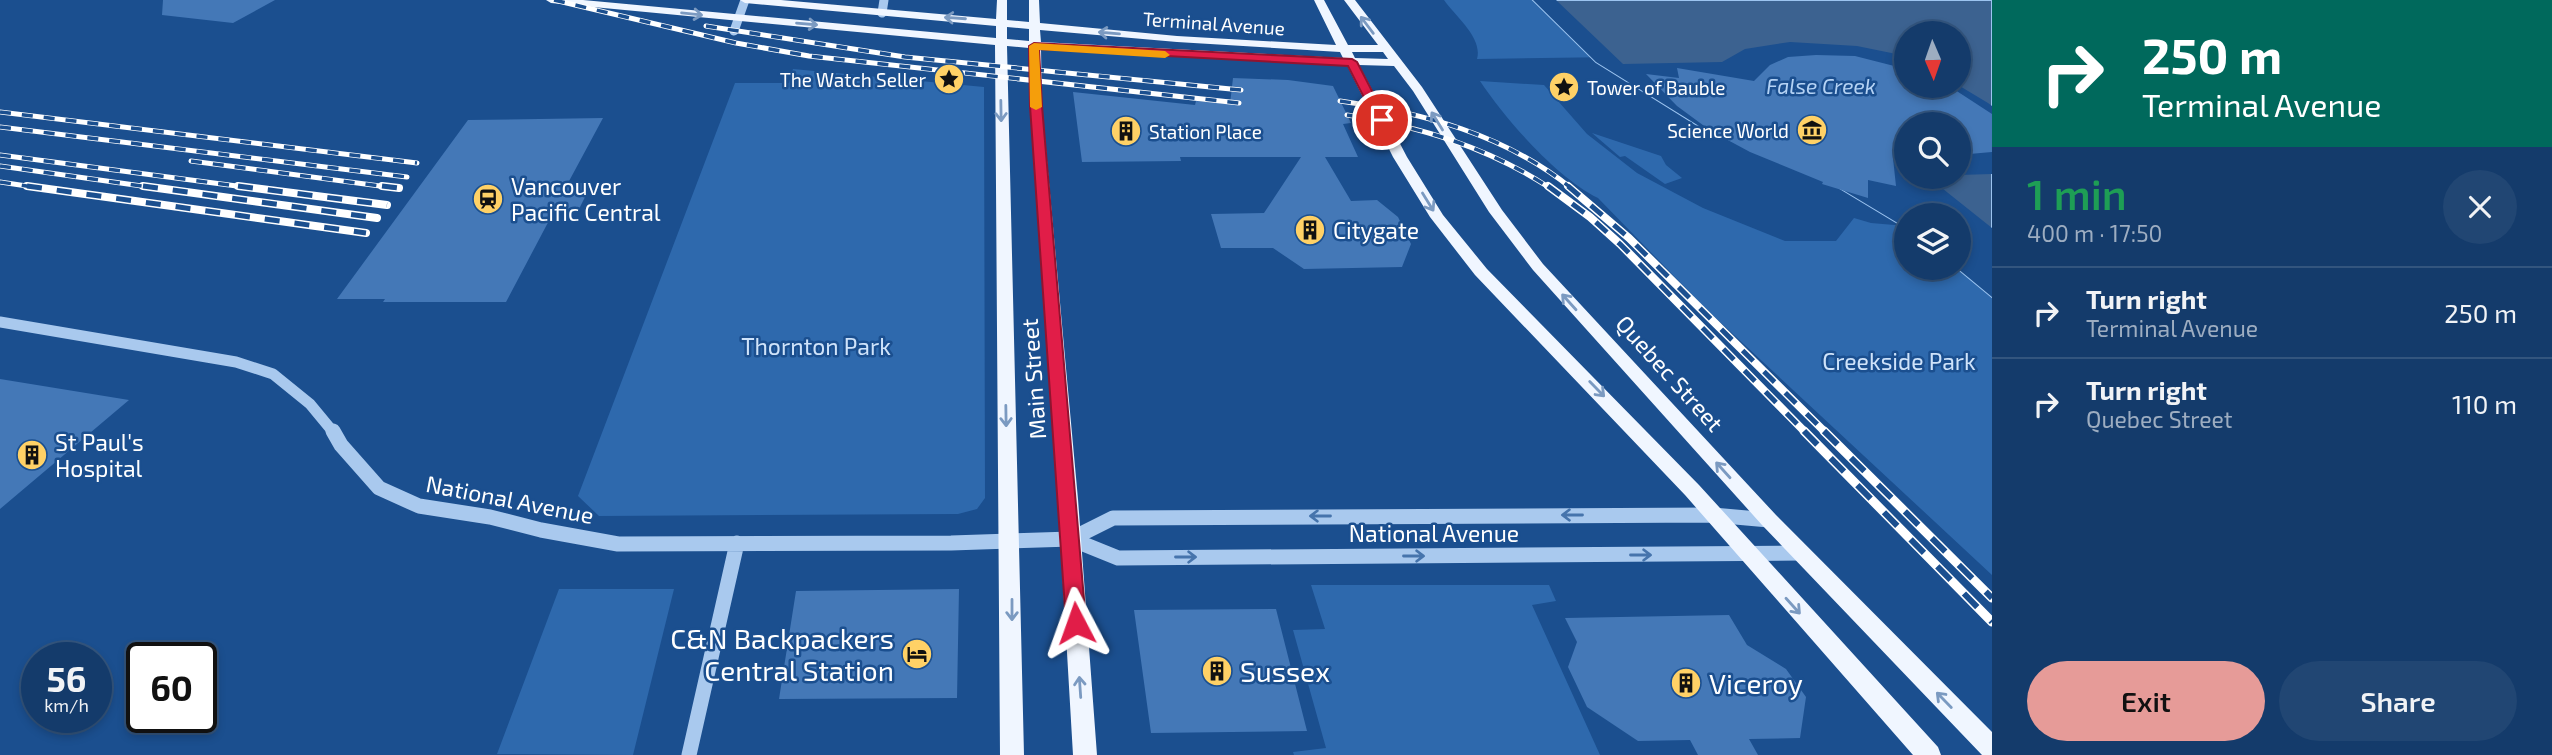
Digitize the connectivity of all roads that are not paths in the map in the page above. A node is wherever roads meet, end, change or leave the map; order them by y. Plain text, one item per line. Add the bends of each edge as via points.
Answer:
1 (551, 0) edge
2 (745, 0) edge
3 (884, 0) edge
4 (1002, 0) edge
5 (1034, 0) edge
6 (1320, 0) edge
7 (1349, 0) edge
8 (638, 4) edge
9 (881, 13) junction
10 (739, 18) junction
11 (1002, 22) junction
12 (1034, 26) junction
13 (734, 30) dead end
14 (1001, 43) junction
15 (1034, 46) junction
16 (1344, 49) junction
17 (1393, 56) junction
18 (1352, 62) junction
19 (0, 322) edge
20 (1713, 515) junction
21 (1769, 520) junction
22 (1071, 539) junction
23 (1010, 541) junction
24 (737, 543) junction
25 (1802, 553) junction
26 (1748, 555) junction
27 (1992, 749) edge
28 (689, 755) edge
29 (1012, 755) edge
30 (1085, 755) edge
31 (1929, 755) edge

1 - 8 main road, Terminal Avenue
2 - 9 main road, Terminal Avenue
2 - 10 street
3 - 9 street
4 - 11 main road, Main Street
5 - 12 main road, Main Street
6 - 16 main road
17 -> 7 main road, Quebec Street
8 -> 10 main road, Terminal Avenue
11 -> 9 main road, Terminal Avenue
10 - 13 street
10 -> 14 main road, Terminal Avenue
11 - 12 main road, Terminal Avenue
11 - 14 main road, Main Street
12 - 15 main road, Main Street
16 -> 12 main road, Terminal Avenue
14 - 15 main road, Terminal Avenue
14 -> 23 main road, Main Street
15 - 18 main road, Terminal Avenue
15 - 22 main road, Main Street
16 - 17 main road, Terminal Avenue
16 - 18 main road
17 - 18 main road, Terminal Avenue
21 -> 17 main road, Quebec Street via 1538,267
18 -> 20 main road via 1437,217 1481,272
19 - 24 street, National Avenue via 236,362 274,374 328,423 379,488 419,506 618,544
20 - 21 street, National Avenue
20 -> 22 street, National Avenue via 1112,518
20 - 26 main road
21 - 25 main road, Quebec Street
22 - 23 street, National Avenue
22 -> 26 street, National Avenue via 1118,558
30 -> 22 main road, Main Street
23 - 24 street, National Avenue
23 -> 29 main road, Main Street
24 - 28 street
25 - 26 street, National Avenue
27 -> 25 main road, Quebec Street
26 -> 31 main road

